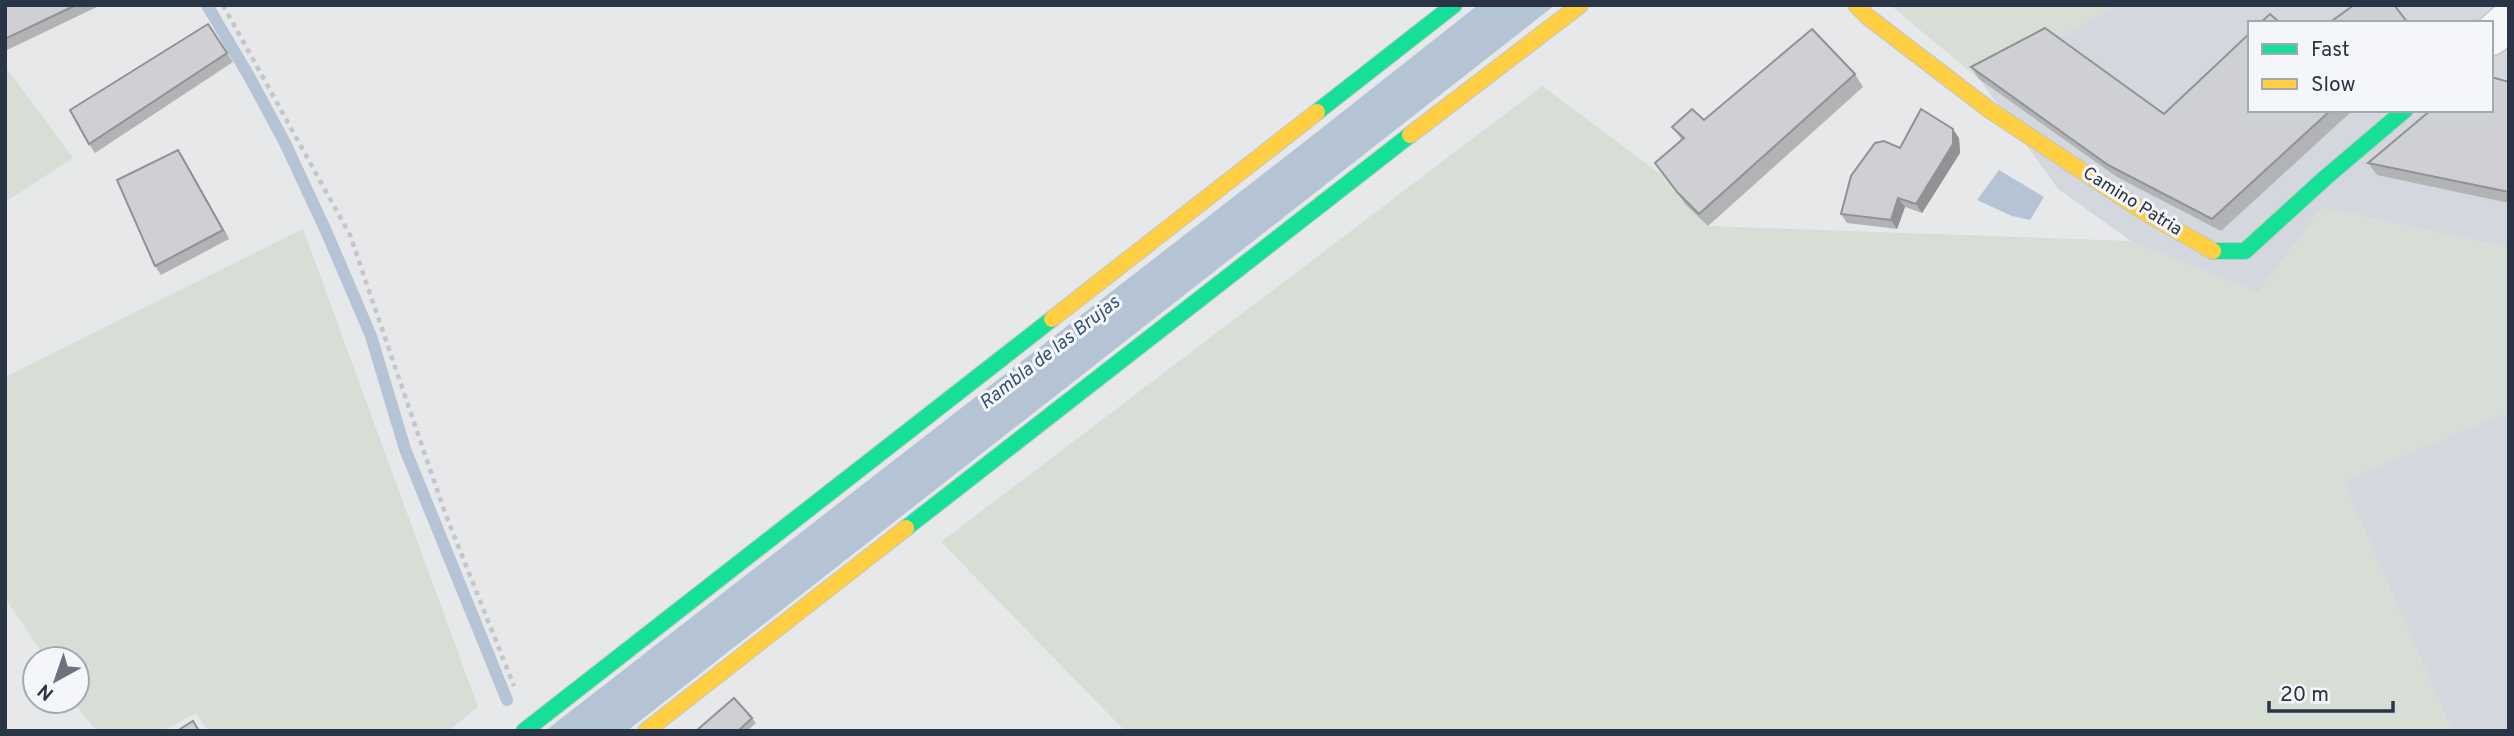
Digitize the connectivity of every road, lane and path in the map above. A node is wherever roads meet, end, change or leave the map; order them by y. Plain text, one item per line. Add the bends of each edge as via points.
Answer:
1 (223, 5) edge
2 (1454, 5) edge
3 (1580, 5) edge
4 (1856, 5) edge
5 (2509, 20) edge
6 (2493, 34) edge
7 (2403, 112) edge
8 (527, 728) edge
9 (646, 731) edge

1 - 8 path via 350,236 445,513
2 - 8 street
3 - 9 street
4 - 7 street, Camino Patria via 1991,111 2212,251 2245,251
5 - 6 street

